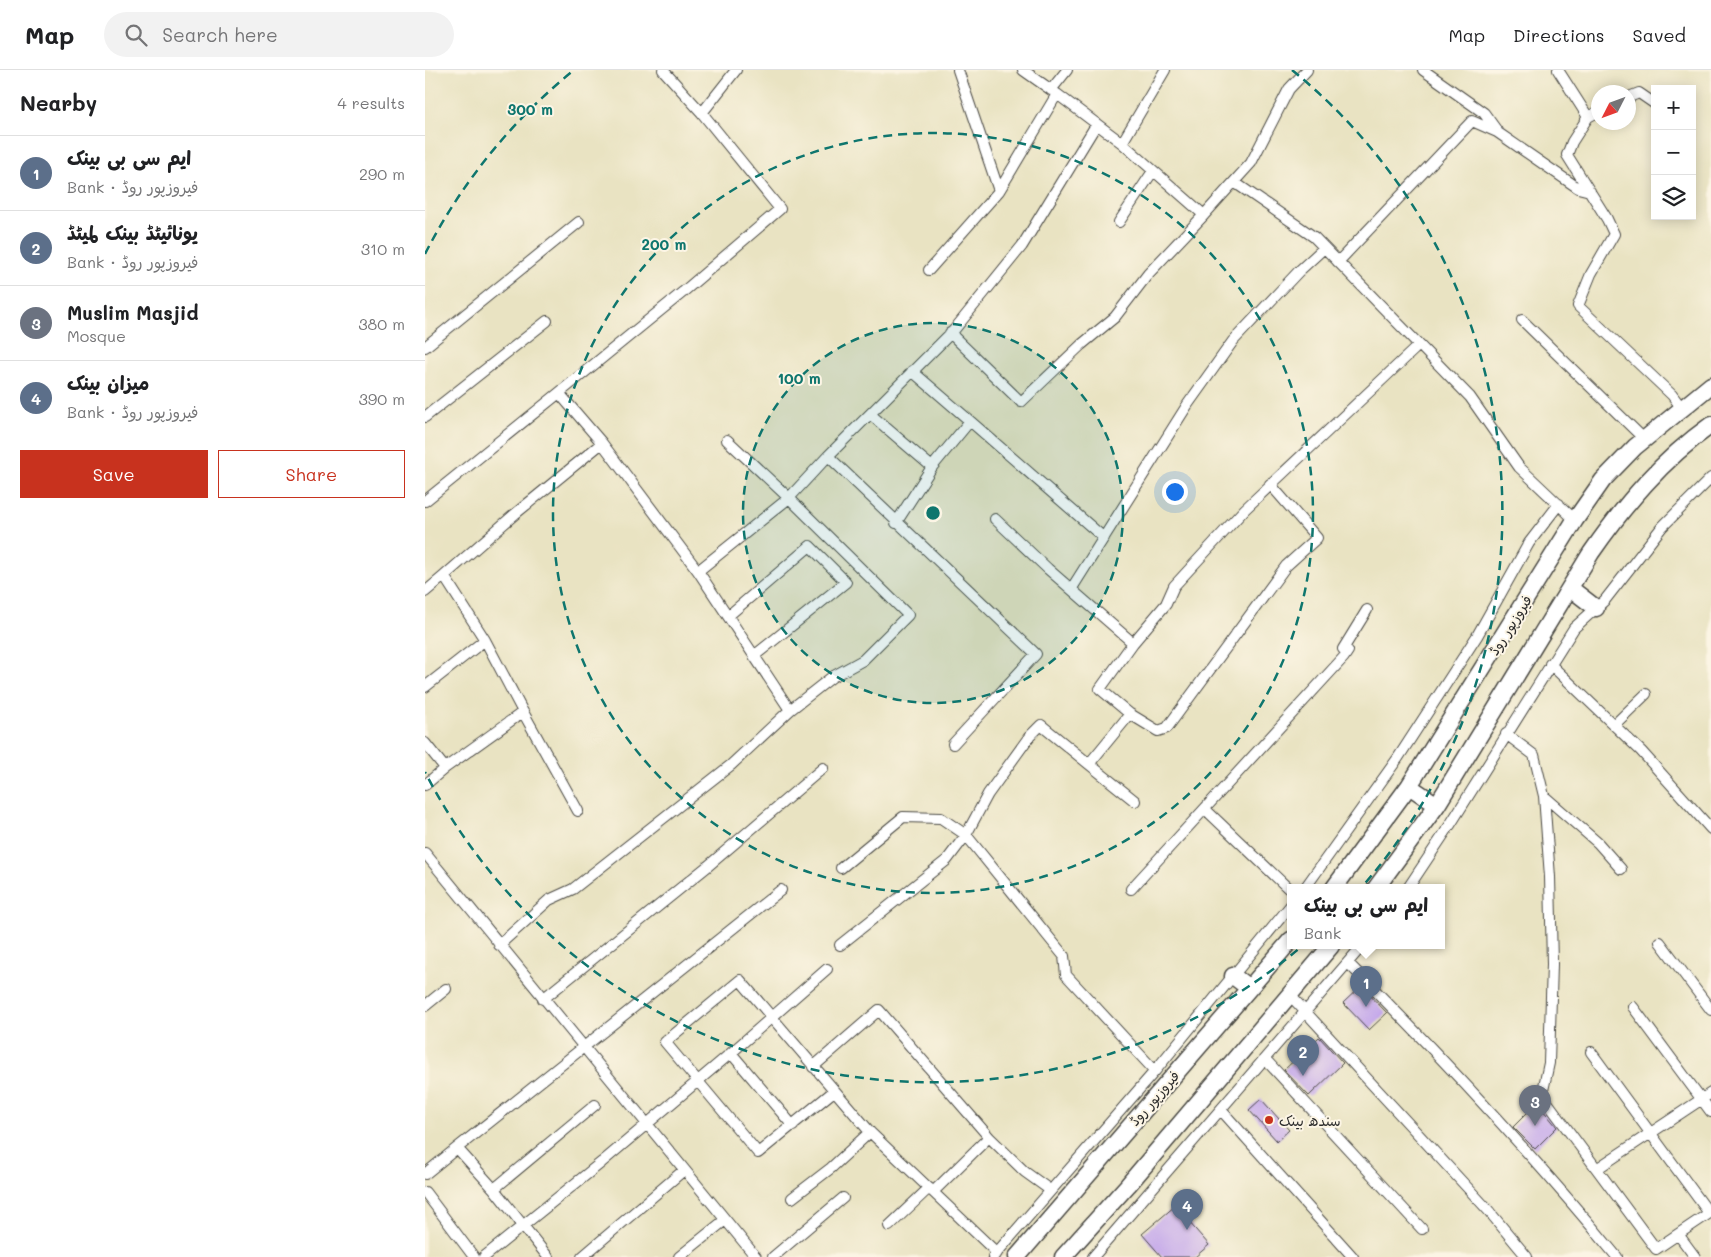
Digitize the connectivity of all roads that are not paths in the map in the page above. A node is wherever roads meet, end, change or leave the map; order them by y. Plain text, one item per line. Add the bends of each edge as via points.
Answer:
1 (663, 70) edge
2 (735, 70) edge
3 (958, 70) edge
4 (1023, 70) edge
5 (1067, 70) edge
6 (1165, 70) edge
7 (1307, 70) edge
8 (1423, 70) edge
9 (1558, 70) edge
10 (1054, 92) junction
11 (1636, 94) edge
12 (1651, 101) edge
13 (702, 113) junction
14 (1591, 115) edge
15 (1588, 117) junction
16 (1096, 124) junction
17 (1497, 132) junction
18 (1122, 143) junction
19 (1153, 171) junction
20 (1234, 182) junction
21 (999, 191) junction
22 (1590, 191) junction
23 (1204, 215) junction
24 (579, 222) dead end
25 (1119, 222) dead end
26 (1324, 248) junction
27 (1338, 262) junction
28 (929, 270) dead end
29 (1522, 320) dead end
30 (547, 321) dead end
31 (951, 333) junction
32 (1419, 345) junction
33 (425, 347) edge
34 (912, 372) junction
35 (1711, 385) edge
36 (559, 393) junction
37 (1681, 407) junction
38 (870, 414) junction
39 (425, 417) edge
40 (970, 421) junction
41 (1711, 425) edge
42 (1644, 439) junction
43 (727, 440) dead end
44 (602, 443) junction
45 (827, 456) junction
46 (932, 467) junction
47 (1711, 478) edge
48 (1270, 484) junction
49 (789, 498) junction
50 (425, 501) edge
51 (1559, 504) junction
52 (995, 519) dead end
53 (1575, 520) junction
54 (896, 523) junction
55 (1103, 538) junction
56 (697, 571) junction
57 (444, 576) junction
58 (1072, 588) junction
59 (1570, 588) junction
60 (425, 592) edge
61 (1596, 608) junction
62 (1367, 610) dead end
63 (728, 616) junction
64 (485, 640) junction
65 (1133, 643) junction
66 (754, 656) junction
67 (1550, 664) junction
68 (425, 687) edge
69 (1646, 694) dead end
70 (790, 710) junction
71 (523, 712) junction
72 (1130, 714) junction
73 (1614, 725) junction
74 (1506, 734) junction
75 (425, 743) edge
76 (953, 744) dead end
77 (1089, 764) junction
78 (445, 768) junction
79 (823, 768) dead end
80 (425, 785) edge
81 (1409, 786) junction
82 (1543, 796) junction
83 (1135, 802) dead end
84 (1437, 805) junction
85 (1205, 809) junction
86 (578, 811) dead end
87 (1711, 829) edge
88 (966, 835) junction
89 (425, 853) edge
90 (841, 868) dead end
91 (1621, 869) dead end
92 (1308, 884) edge
93 (1337, 884) edge
94 (1379, 884) edge
95 (1411, 884) edge
96 (1287, 887) edge
97 (1131, 889) dead end
98 (781, 890) dead end
99 (1287, 910) edge
100 (1660, 942) dead end
101 (499, 945) junction
102 (840, 945) dead end
103 (1287, 945) edge
104 (1328, 949) edge
105 (1360, 949) edge
106 (1348, 962) junction
107 (827, 969) dead end
108 (1233, 976) junction
109 (1249, 988) junction
110 (445, 989) dead end
111 (1289, 994) junction
112 (1707, 997) edge
113 (543, 998) junction
114 (425, 1006) edge
115 (1633, 1007) dead end
116 (1711, 1010) edge
117 (1307, 1011) junction
118 (772, 1017) junction
119 (583, 1048) junction
120 (1591, 1052) dead end
121 (731, 1053) junction
122 (1265, 1059) junction
123 (813, 1067) junction
124 (1155, 1071) junction
125 (698, 1081) junction
126 (833, 1091) junction
127 (1711, 1093) edge
128 (1702, 1099) junction
129 (595, 1105) dead end
130 (1221, 1110) junction
131 (1711, 1112) edge
132 (646, 1124) junction
133 (793, 1126) junction
134 (870, 1132) junction
135 (1651, 1133) junction
136 (989, 1137) junction
137 (457, 1148) junction
138 (1598, 1168) junction
139 (684, 1170) junction
140 (425, 1174) edge
141 (494, 1189) junction
142 (931, 1190) junction
143 (1050, 1190) junction
144 (425, 1192) edge
145 (792, 1198) dead end
146 (843, 1198) dead end
147 (1710, 1212) edge
148 (725, 1220) junction
149 (523, 1226) junction
150 (889, 1226) dead end
151 (1422, 1230) dead end
152 (1678, 1234) junction
153 (995, 1255) edge
154 (474, 1257) edge
155 (484, 1257) edge
156 (548, 1257) edge
157 (583, 1257) edge
158 (679, 1257) edge
159 (756, 1257) edge
160 (773, 1257) edge
161 (1017, 1257) edge
162 (1063, 1257) edge
163 (1093, 1257) edge
164 (1353, 1257) edge
165 (1527, 1257) edge
166 (1617, 1257) edge
167 (1695, 1257) edge

1 - 13 street
2 - 13 street
3 - 21 street
4 - 10 street
5 - 10 street
6 - 18 street
7 - 20 street via 1289,89 1251,163
8 - 17 street via 1484,114
9 - 15 street
10 - 16 street
10 - 21 street
11 - 12 street
13 - 36 street via 780,209
14 - 15 street
15 - 22 street via 1567,155
16 - 18 street
16 - 31 street via 1022,246
17 - 22 street via 1578,188
17 - 27 street via 1471,121
18 - 19 street
19 - 23 street
19 - 25 street
20 - 23 street
20 - 26 street
21 - 28 street
22 - 37 street via 1614,234 1591,274 1578,306
23 - 31 street via 1149,274 1115,317 1021,402
24 - 33 street
26 - 27 street
26 - 55 street via 1233,341 1188,404
27 - 32 street
29 - 42 street
30 - 39 street
31 - 34 street
32 - 48 street
32 - 51 street via 1470,397 1519,466
34 - 38 street
34 - 40 street
35 - 37 highway, فیروزپور روڈ
36 - 44 street
36 - 50 street
37 - 42 highway, فیروزپور روڈ
38 - 45 street
38 - 46 street
40 - 46 street
40 - 55 street
41 - 59 highway via 1691,439 1618,514
42 - 53 highway, فیروزپور روڈ via 1603,480
43 - 49 street
44 - 56 street
44 - 57 street
45 - 49 street
45 - 54 street
46 - 54 street
47 - 61 street via 1662,527
48 - 65 street via 1174,586 1166,604
48 - 72 street via 1317,538 1286,566 1167,728 1158,731
49 - 56 street
49 - 70 street via 908,615 863,660 832,677
51 - 53 street
51 - 92 street via 1529,543 1477,636 1398,758
52 - 58 street
53 - 81 highway, فیروزپور روڈ
54 - 76 street via 1036,654
55 - 58 street
56 - 63 street
57 - 60 street
57 - 64 street
58 - 65 street
59 - 61 highway
59 - 84 highway
61 - 67 street via 1574,628
62 - 85 street via 1343,649 1348,651 1345,657
63 - 66 street
63 - 66 street via 810,546 846,582
64 - 68 street
64 - 71 street
65 - 72 street via 1100,689
66 - 70 street
67 - 73 street
67 - 74 street
69 - 73 street
70 - 101 street via 731,765 573,889 549,900
71 - 78 street
71 - 86 street
72 - 77 street
73 - 87 street
74 - 82 street via 1533,755
74 - 95 street
75 - 78 street
77 - 83 street
77 - 88 street via 1041,725 988,794
78 - 80 street
79 - 113 street via 709,866
81 - 84 highway
81 - 93 highway, فیروزپور روڈ
82 - 91 street via 1598,843
82 - 138 street via 1550,877 1552,964 1549,1063 1542,1095
84 - 94 highway
85 - 96 street
85 - 97 street
88 - 90 street via 941,818 903,817
88 - 102 street via 947,860
88 - 124 street via 1065,956 1066,975
89 - 101 street
98 - 119 street
99 - 108 street
100 - 112 street
101 - 113 street
103 - 109 highway, فیروزپور روڈ
104 - 111 highway
105 - 106 street
106 - 117 street
106 - 166 street via 1434,1048
107 - 118 street
108 - 109 highway
108 - 124 street
109 - 161 highway, فیروزپور روڈ
110 - 114 street
111 - 117 street
111 - 162 highway
112 - 116 street
113 - 119 street
115 - 128 street
117 - 122 street
117 - 165 street
118 - 121 street
118 - 123 street
118 - 125 street via 740,980 665,1042
119 - 132 street
119 - 137 street
120 - 135 street
121 - 125 street
121 - 133 street
122 - 130 street
122 - 151 street
123 - 126 street
123 - 136 street via 879,1010
124 - 143 street
125 - 132 street
125 - 133 street via 758,1153
126 - 133 street
126 - 134 street
127 - 128 street
128 - 131 street
128 - 135 street
129 - 141 street
130 - 163 street
130 - 164 street
132 - 139 street
132 - 149 street
134 - 142 street
134 - 145 street
135 - 138 street
135 - 147 street
136 - 142 street
136 - 143 street via 1025,1172
137 - 140 street
137 - 141 street
138 - 152 street via 1656,1249
139 - 148 street
139 - 157 street
141 - 149 street
142 - 150 street
142 - 153 street
143 - 153 street
144 - 154 street
146 - 160 street
147 - 152 street
148 - 158 street
148 - 159 street
149 - 155 street
149 - 156 street
152 - 167 street

